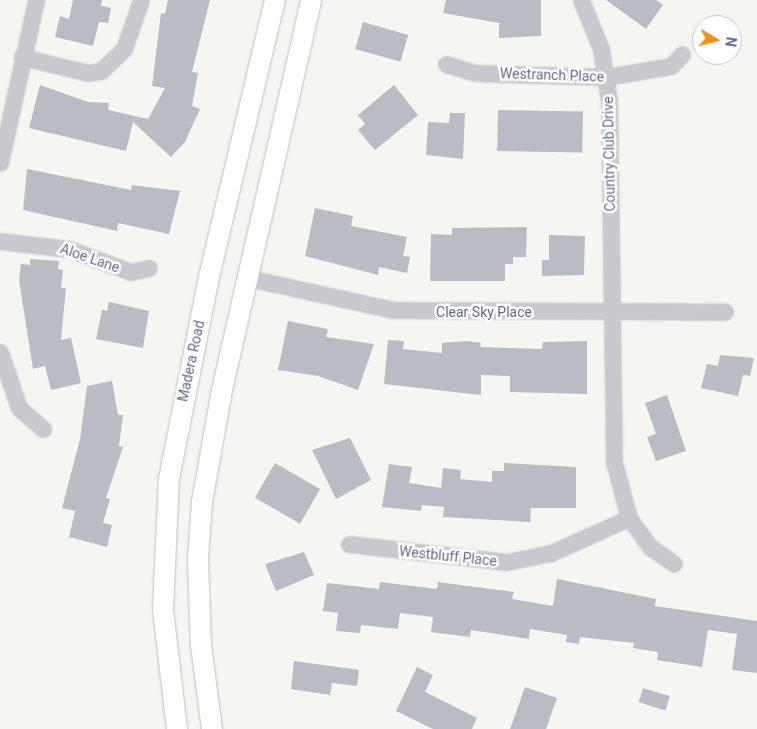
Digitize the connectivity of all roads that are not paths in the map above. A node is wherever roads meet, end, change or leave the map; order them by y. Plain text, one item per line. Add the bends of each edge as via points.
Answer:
1 (36, 0) edge
2 (141, 0) edge
3 (275, 0) edge
4 (311, 0) edge
5 (581, 0) edge
6 (682, 54) dead end
7 (22, 57) junction
8 (446, 64) dead end
9 (607, 77) junction
10 (0, 163) edge
11 (0, 241) edge
12 (149, 268) dead end
13 (248, 278) junction
14 (725, 312) dead end
15 (612, 313) junction
16 (0, 352) edge
17 (43, 429) dead end
18 (629, 518) junction
19 (349, 544) dead end
20 (674, 564) dead end
21 (178, 729) edge
22 (212, 729) edge

1 - 7 street
2 - 7 street via 124,49 102,71 88,72
3 - 21 main road, Madera Road via 209,277 169,479 163,609
4 - 13 main road
5 - 9 street, Country Club Drive via 601,49
6 - 9 street, Westranch Place via 671,66
7 - 10 street
8 - 9 street, Westranch Place via 476,73
9 - 15 street, Country Club Drive
11 - 12 street, Aloe Lane via 69,249 131,272
13 - 15 street, Clear Sky Place via 394,310
13 - 22 main road via 202,502 201,646
14 - 15 street, Clear Sky Place
15 - 18 street, Country Club Drive via 614,462
16 - 17 street via 19,408
18 - 19 street, Westbluff Place via 551,553 506,562
18 - 20 street via 650,547

